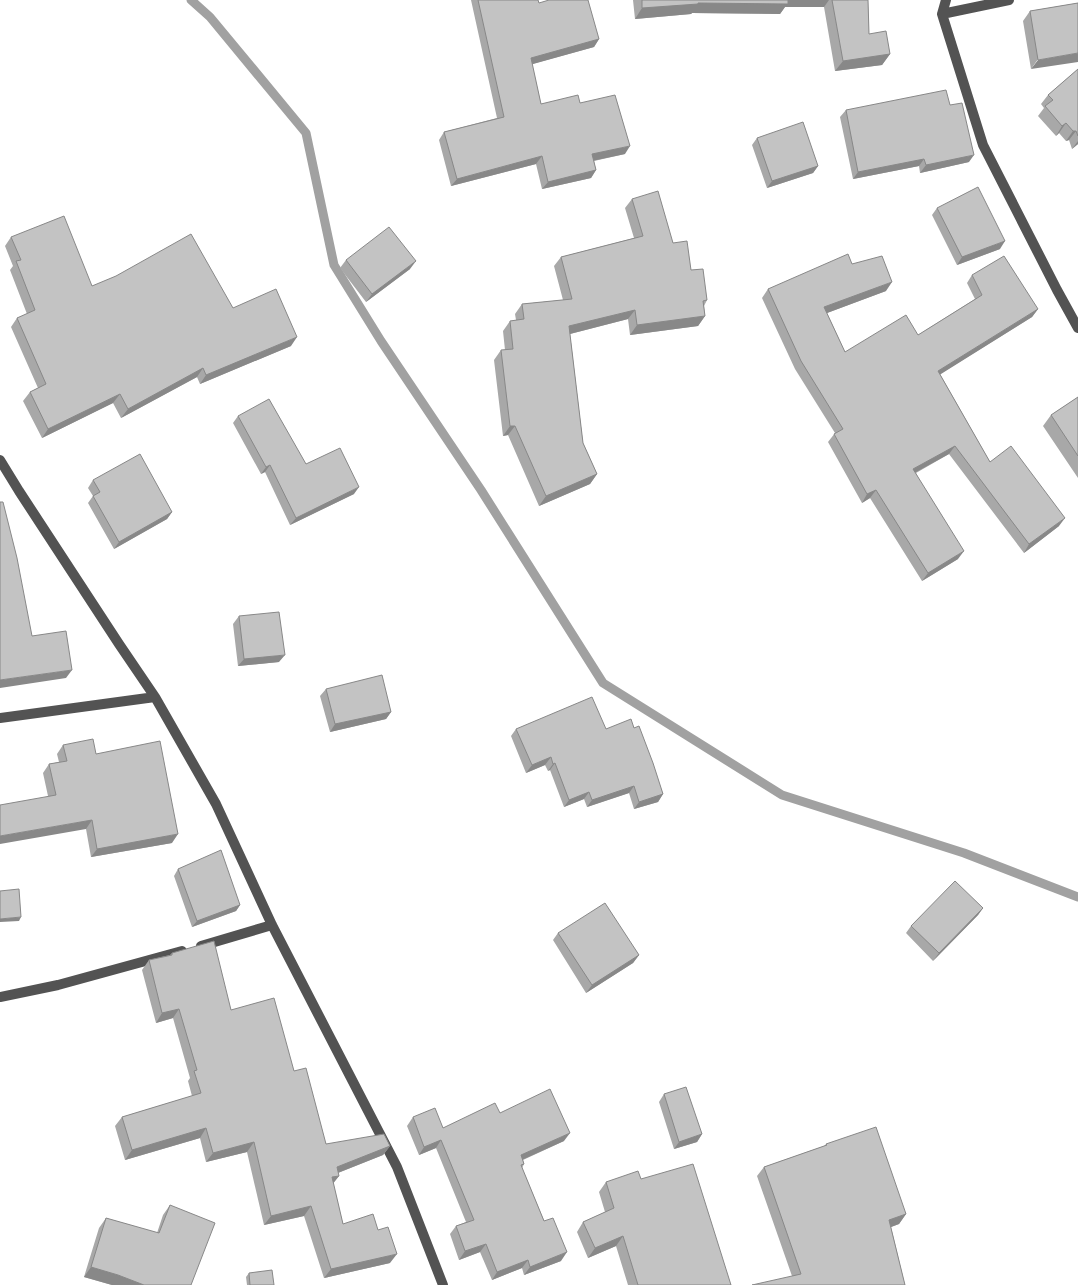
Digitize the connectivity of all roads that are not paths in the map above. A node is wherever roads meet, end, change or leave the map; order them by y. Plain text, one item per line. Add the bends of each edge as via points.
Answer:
1 (946, 0) edge
2 (1009, 0) edge
3 (942, 14) junction
4 (1078, 328) edge
5 (0, 460) edge
6 (155, 697) junction
7 (0, 718) edge
8 (272, 925) junction
9 (0, 997) edge
10 (443, 1285) edge

1 - 3 street
2 - 3 street
3 - 4 street via 983,145
5 - 6 street
6 - 7 street
6 - 8 street via 216,804
8 - 9 street via 68,983
8 - 10 street via 397,1167

